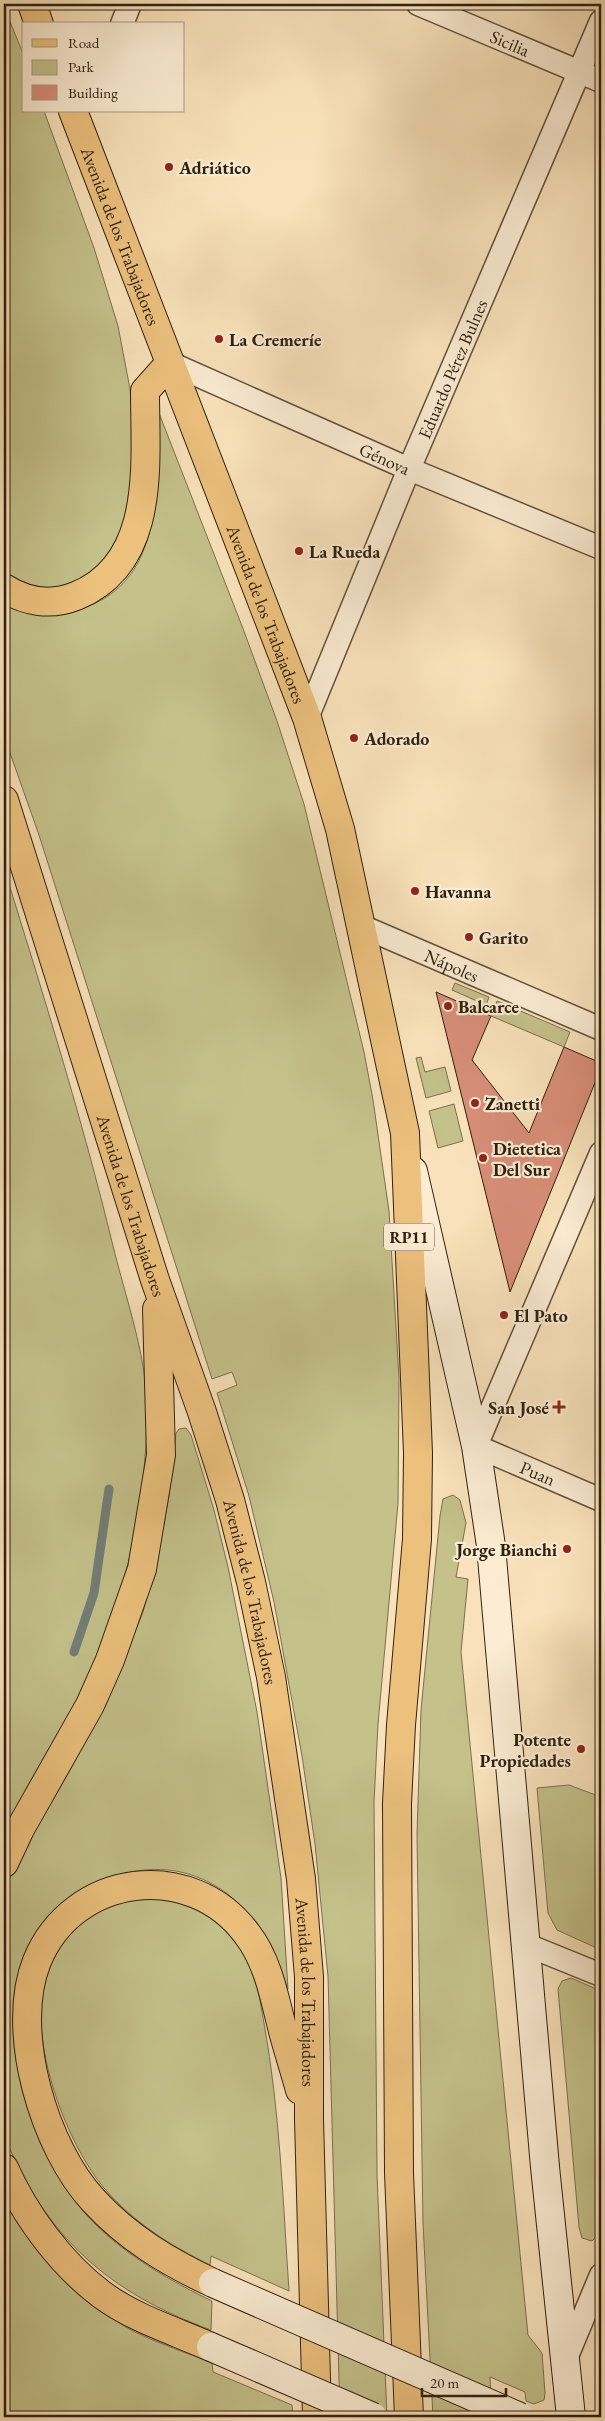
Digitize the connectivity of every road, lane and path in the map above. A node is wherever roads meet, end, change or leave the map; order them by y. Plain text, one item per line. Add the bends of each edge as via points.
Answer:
1 (32, 4) edge
2 (130, 4) edge
3 (418, 4) edge
4 (601, 21) edge
5 (38, 22) edge
6 (123, 22) edge
7 (580, 72) junction
8 (601, 81) edge
9 (79, 116) edge
10 (170, 363) junction
11 (409, 469) junction
12 (601, 548) edge
13 (4, 588) edge
14 (307, 718) junction
15 (4, 800) edge
16 (359, 925) junction
17 (601, 1029) edge
18 (405, 1133) junction
19 (601, 1153) edge
20 (155, 1280) junction
21 (476, 1446) junction
22 (601, 1500) edge
23 (4, 1863) edge
24 (527, 1945) junction
25 (601, 1975) edge
26 (309, 2119) junction
27 (4, 2168) edge
28 (601, 2275) edge
29 (565, 2361) junction
30 (317, 2417) edge
31 (373, 2417) edge
32 (409, 2417) edge
33 (520, 2417) edge
34 (571, 2417) edge

1 - 5 main road
2 - 6 street
3 - 7 street, Sicilia
4 - 7 street, Eduardo Pérez Bulnes
7 - 8 street, Sicilia
7 - 11 street, Eduardo Pérez Bulnes
9 - 10 main road, Avenida de los Trabajadores / RP11
10 - 11 street, Génova
10 - 13 main road via 145,391 140,519 127,553 115,569 86,592 56,601 39,602 23,598
10 - 14 main road, Avenida de los Trabajadores / RP11
11 - 12 street, Génova
11 - 14 street, Eduardo Pérez Bulnes
14 - 16 main road, Avenida de los Trabajadores / RP11 via 340,829
15 - 20 main road, Avenida de los Trabajadores
16 - 17 street, Nápoles
16 - 18 main road, Avenida de los Trabajadores / RP11
18 - 21 main road, Avenida de los Trabajadores
18 - 32 main road, Avenida de los Trabajadores / RP11 via 418,1453 415,1564 397,1803 399,2173
19 - 21 street
20 - 23 main road via 161,1455 142,1569 110,1660 90,1705
20 - 26 main road, Avenida de los Trabajadores via 230,1500 271,1677 301,1880 309,1977
21 - 22 street, Puan
21 - 24 main road, Avenida de los Trabajadores via 492,1554
24 - 25 street
24 - 29 main road, Avenida de los Trabajadores
26 - 30 main road, Avenida de los Trabajadores
26 - 33 main road, bridge via 266,1972 248,1934 215,1904 178,1886 134,1885 93,1899 62,1922 48,1940 32,1980 27,2026 29,2055 37,2088 61,2150 75,2178 93,2201 160,2257 212,2283
27 - 31 main road, bridge via 40,2229 58,2252 101,2294 125,2309
28 - 29 street
29 - 34 main road, Avenida de los Trabajadores

